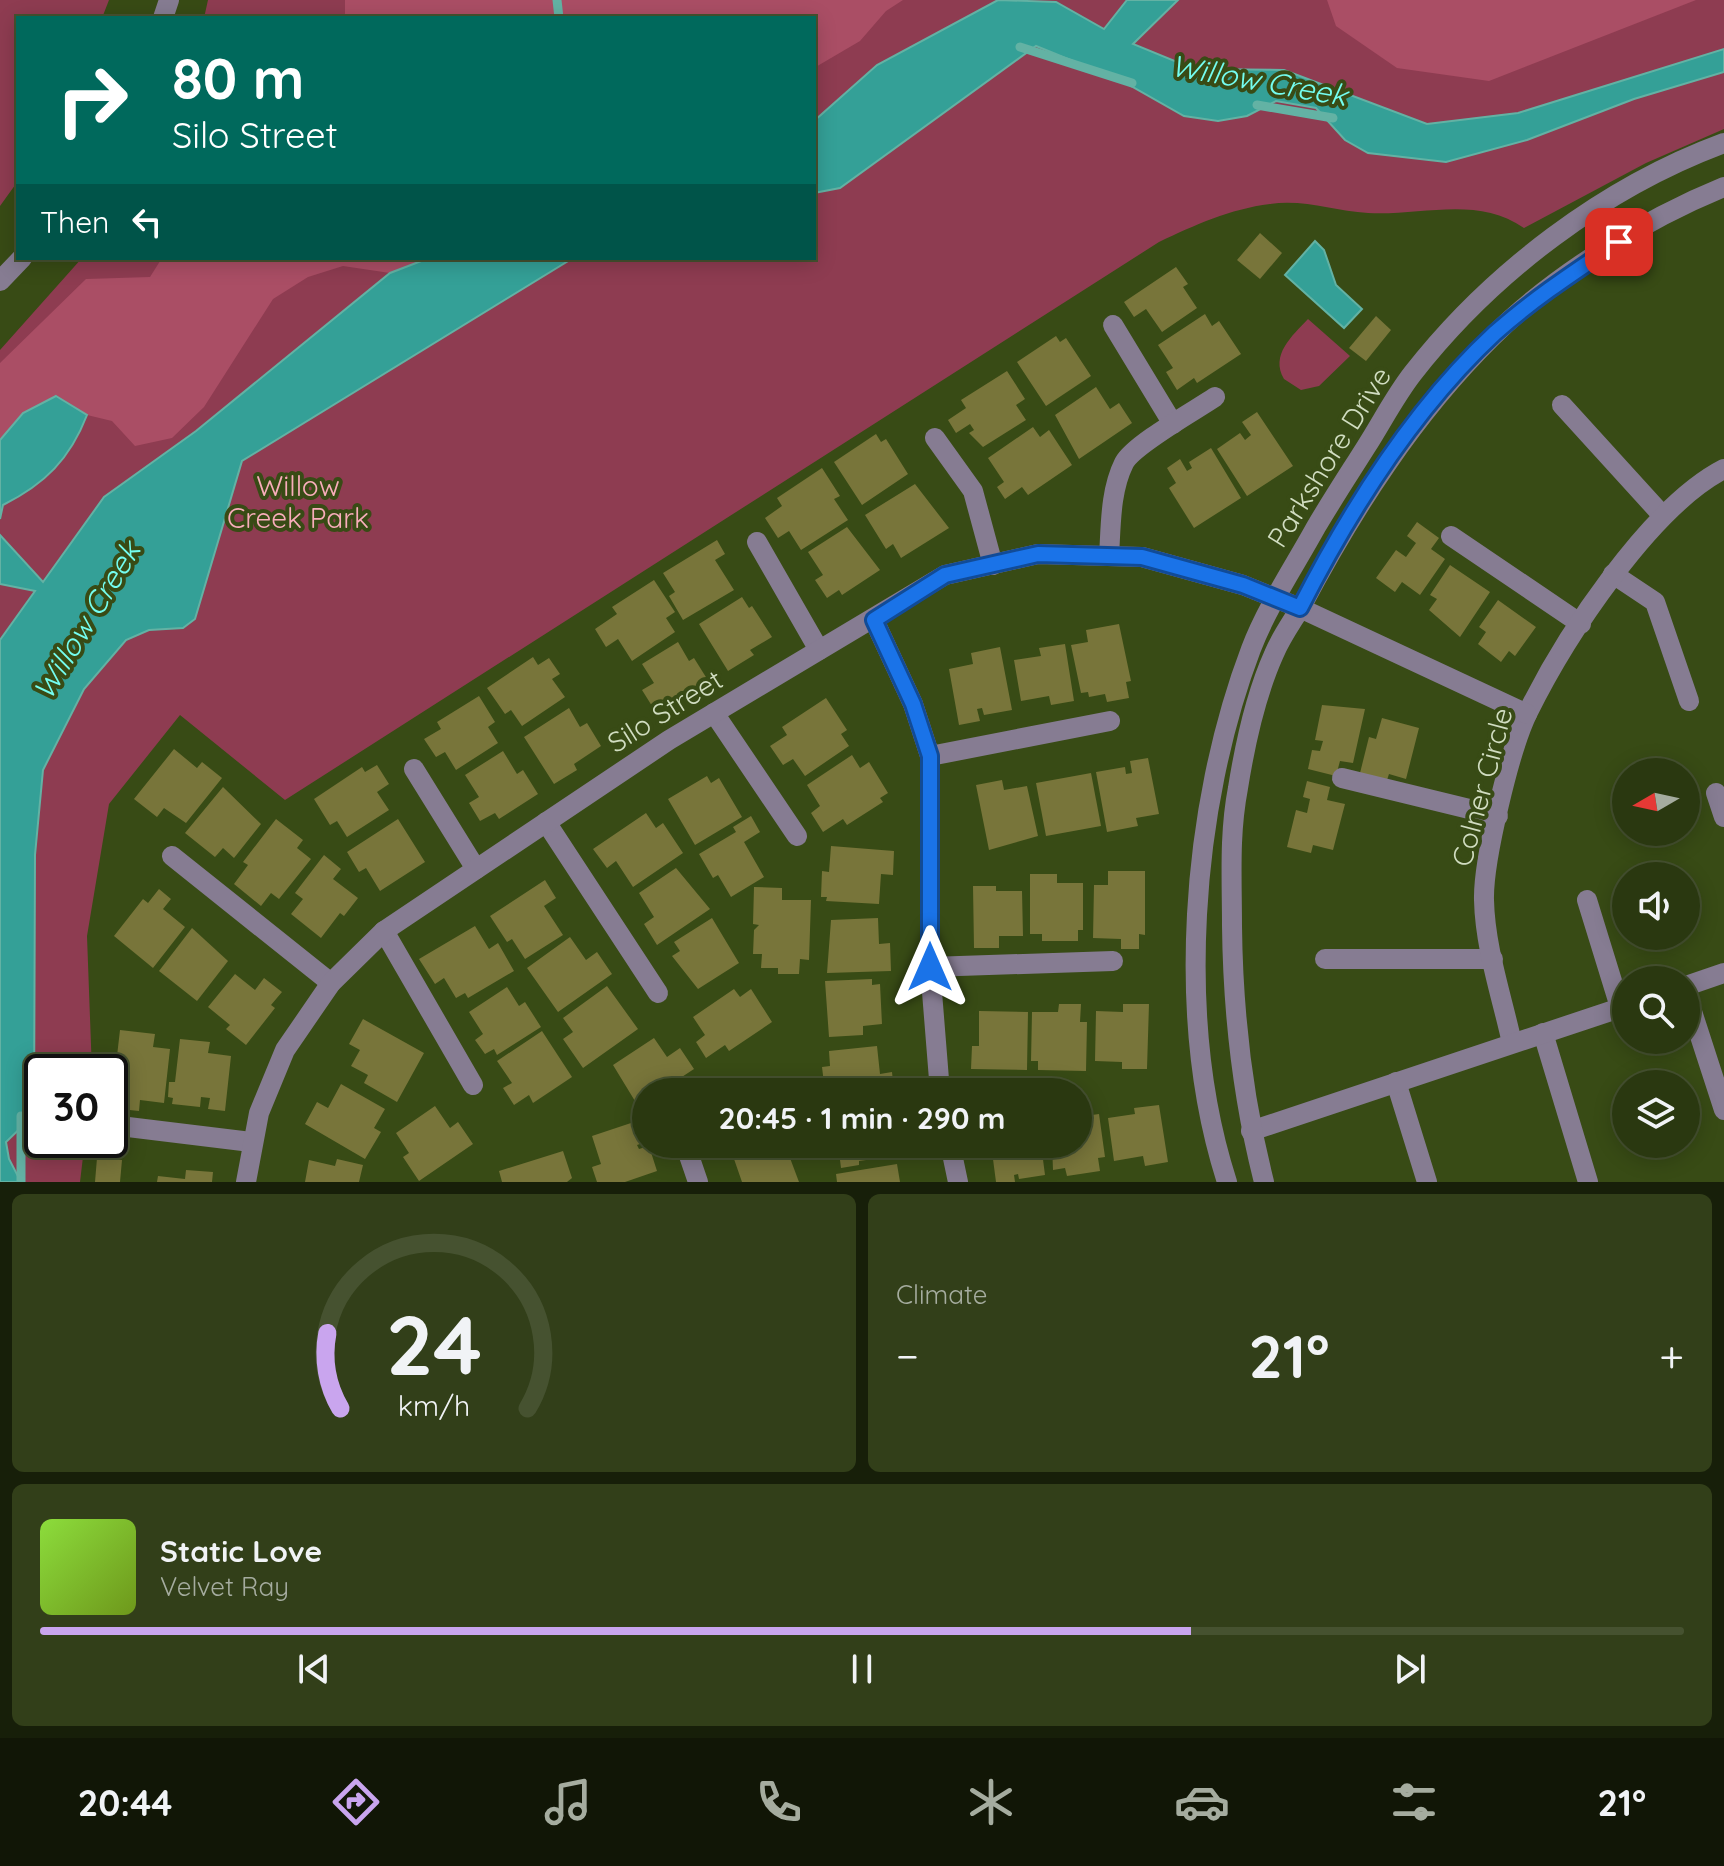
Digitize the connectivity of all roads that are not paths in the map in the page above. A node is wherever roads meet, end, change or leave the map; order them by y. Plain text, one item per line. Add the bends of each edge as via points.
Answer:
1 (1724, 143) edge
2 (1724, 187) edge
3 (20, 260) edge
4 (0, 281) edge
5 (1113, 325) dead end
6 (1215, 397) dead end
7 (1562, 405) dead end
8 (1173, 424) junction
9 (935, 438) dead end
10 (1724, 469) edge
11 (1663, 516) junction
12 (1451, 536) dead end
13 (757, 542) dead end
14 (1109, 556) junction
15 (993, 565) junction
16 (1613, 574) junction
17 (1276, 598) junction
18 (1300, 608) junction
19 (874, 620) junction
20 (1581, 624) junction
21 (819, 650) junction
22 (1689, 701) dead end
23 (714, 713) junction
24 (1527, 714) junction
25 (1110, 721) dead end
26 (930, 756) junction
27 (414, 769) dead end
28 (1342, 778) dead end
29 (1716, 793) dead end
30 (1498, 816) junction
31 (1724, 817) edge
32 (546, 822) junction
33 (797, 836) dead end
34 (172, 856) dead end
35 (476, 869) junction
36 (1587, 900) dead end
37 (384, 931) junction
38 (1325, 959) dead end
39 (1493, 959) junction
40 (1113, 961) dead end
41 (930, 967) junction
42 (1724, 973) edge
43 (1612, 974) edge
44 (1700, 981) edge
45 (331, 983) junction
46 (658, 993) dead end
47 (1612, 1010) edge
48 (1543, 1033) junction
49 (1700, 1036) edge
50 (1512, 1043) junction
51 (939, 1078) edge
52 (1396, 1082) junction
53 (473, 1085) dead end
54 (1724, 1110) edge
55 (128, 1127) dead end
56 (1251, 1131) junction
57 (251, 1142) junction
58 (690, 1158) edge
59 (953, 1158) edge
60 (246, 1182) edge
61 (698, 1182) edge
62 (958, 1182) edge
63 (1227, 1182) edge
64 (1264, 1182) edge
65 (1427, 1182) edge
66 (1588, 1182) edge

1 - 17 street, Parkshore Drive via 1661,172 1572,224 1460,321 1390,407
2 - 18 street, Parkshore Drive via 1619,242 1529,304 1493,336 1374,480
3 - 4 street
5 - 8 street
6 - 8 street
7 - 11 street
8 - 14 street via 1125,461 1112,506
9 - 15 street via 973,491
10 - 11 street, Colner Circle
11 - 16 street, Colner Circle
12 - 20 street
13 - 21 street
14 - 15 street, Silo Street via 1038,554
14 - 17 street, Silo Street via 1142,557
15 - 19 street, Silo Street via 945,575
16 - 20 street, Colner Circle
16 - 22 street via 1655,602
17 - 18 street, Silo Street
17 - 63 street, Parkshore Drive via 1251,648 1228,722 1204,850 1197,989 1200,1053
18 - 24 street, Silo Street
18 - 56 street, Parkshore Drive via 1274,654 1252,724 1229,851 1233,1001
19 - 21 street, Silo Street
19 - 26 street via 913,704
20 - 24 street, Colner Circle
21 - 23 street, Silo Street
23 - 32 street, Silo Street
23 - 33 street
24 - 30 street, Colner Circle
25 - 26 street
26 - 41 street
27 - 35 street
28 - 30 street
29 - 31 street
30 - 39 street, Colner Circle via 1484,900
32 - 35 street, Silo Street
32 - 46 street
34 - 45 street
35 - 37 street, Silo Street
36 - 43 street
37 - 45 street, Silo Street
37 - 53 street
38 - 39 street
39 - 50 street, Colner Circle
40 - 41 street
41 - 51 street
42 - 44 street
45 - 57 street, Silo Street via 285,1050
47 - 48 street
48 - 50 street
48 - 66 street
49 - 54 street
50 - 52 street
52 - 56 street
52 - 65 street
55 - 57 street
56 - 64 street, Parkshore Drive
57 - 60 street, Silo Street
58 - 61 street
59 - 62 street

